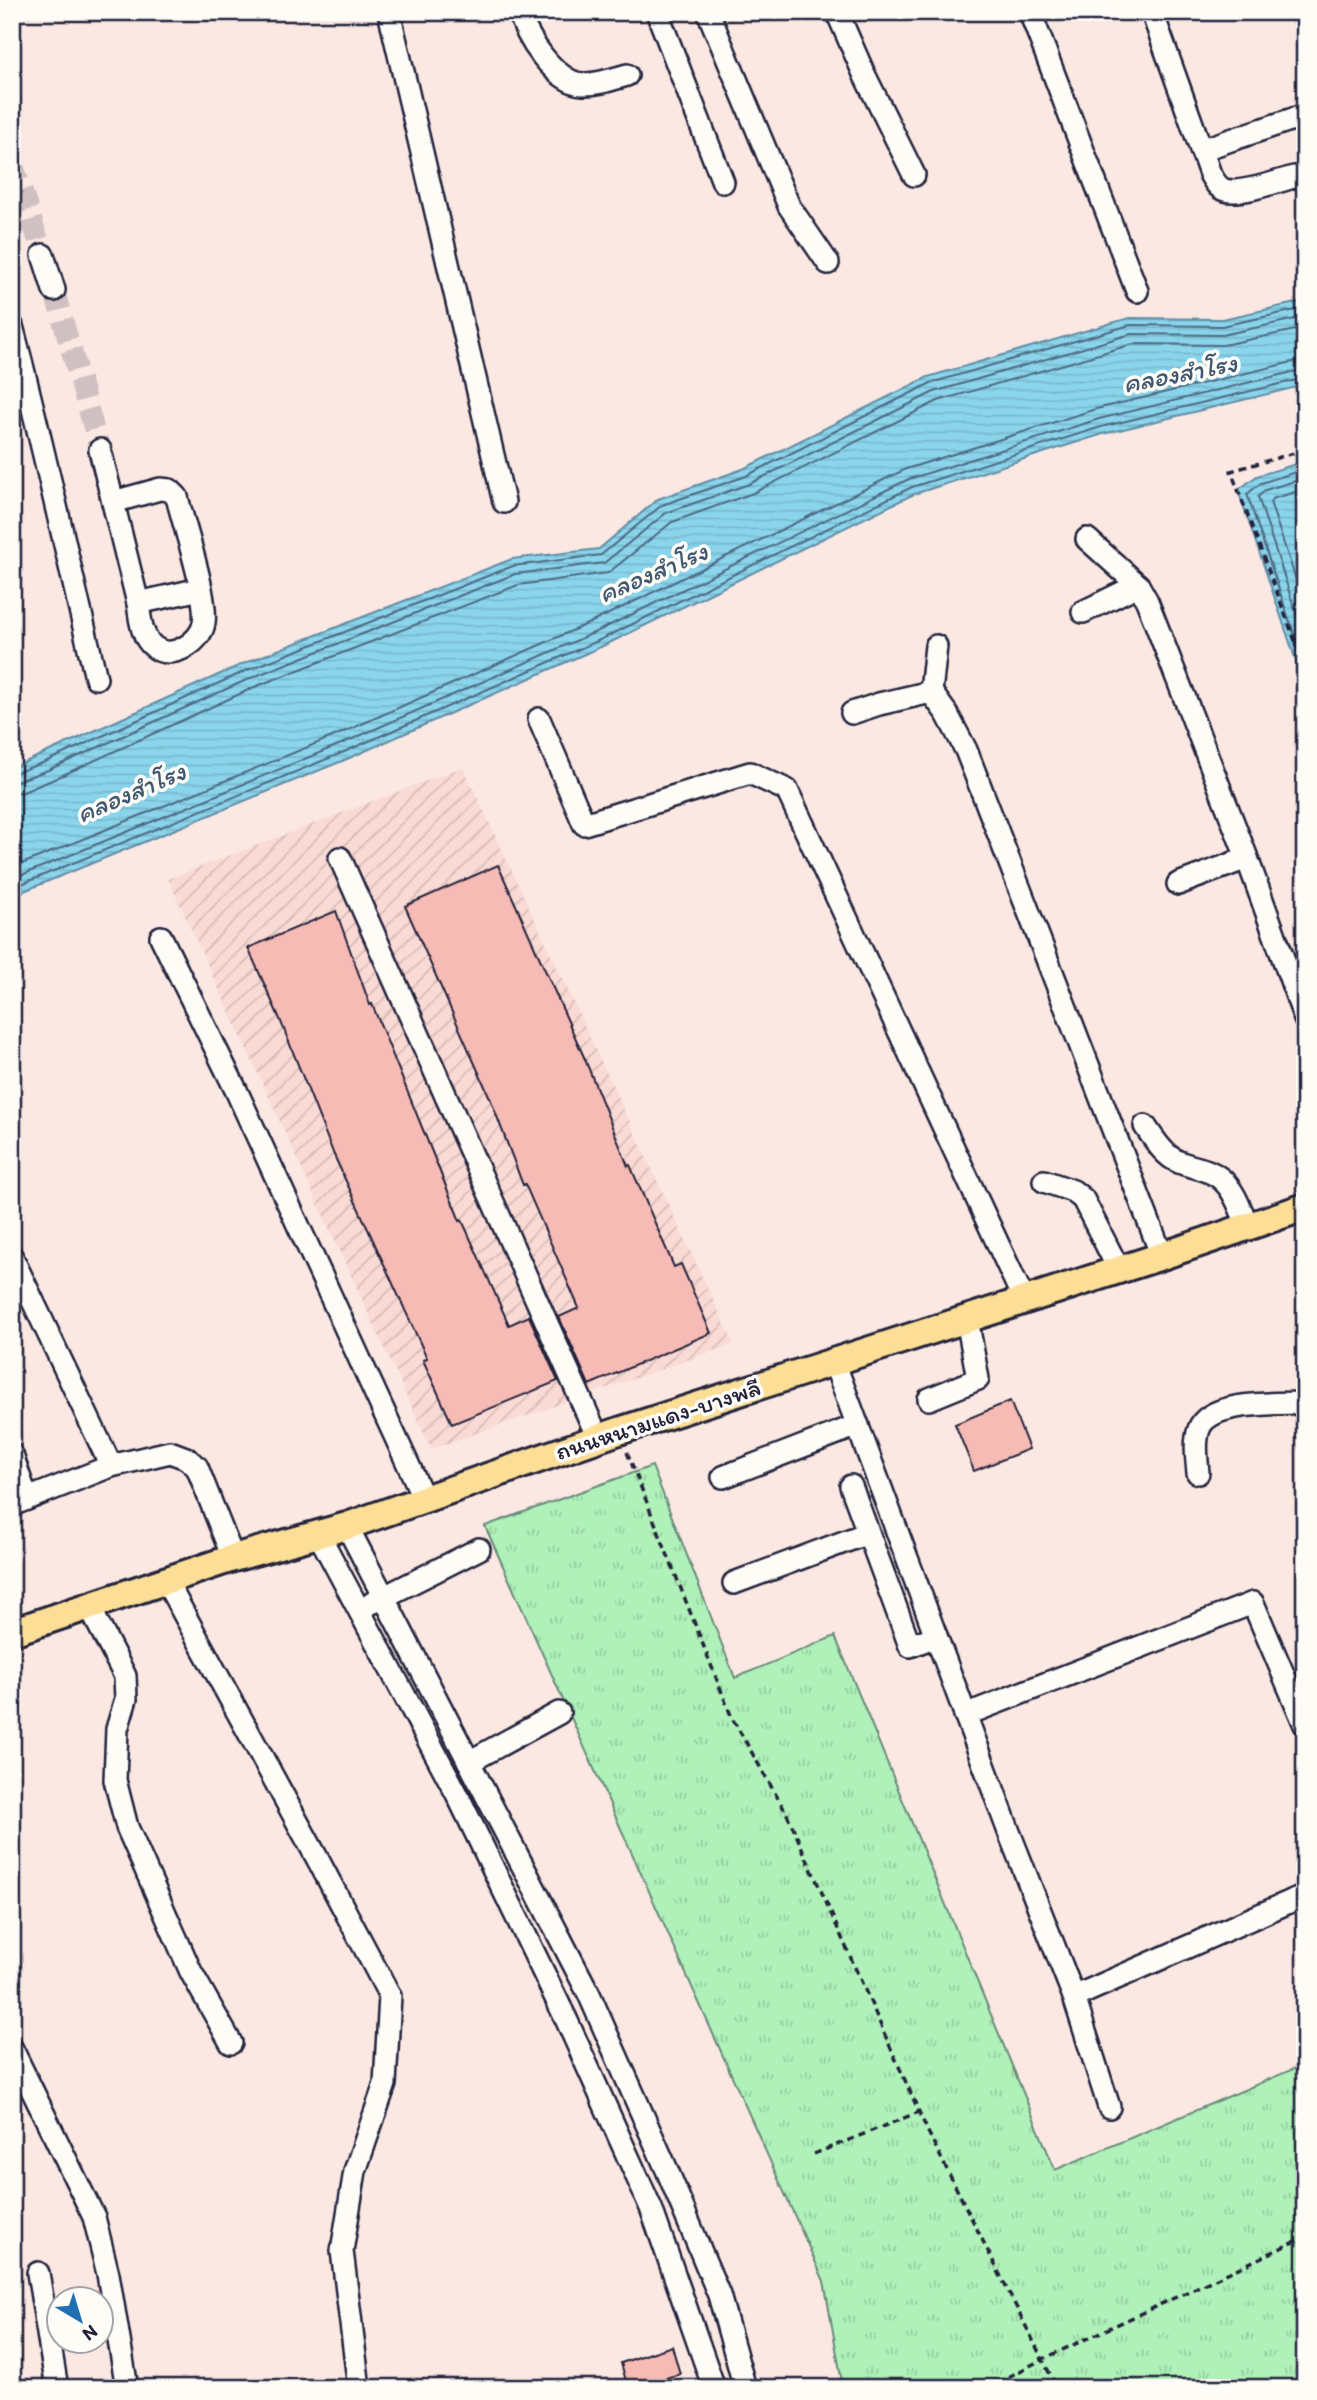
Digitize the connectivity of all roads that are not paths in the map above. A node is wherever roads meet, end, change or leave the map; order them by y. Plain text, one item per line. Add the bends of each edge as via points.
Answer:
1 (388, 12) edge
2 (520, 12) edge
3 (657, 12) edge
4 (708, 12) edge
5 (837, 12) edge
6 (1030, 12) edge
7 (1152, 12) edge
8 (627, 75) dead end
9 (1305, 115) edge
10 (1201, 150) junction
11 (914, 175) dead end
12 (1294, 177) dead end
13 (723, 182) dead end
14 (43, 255) tunnel mouth
15 (828, 264) dead end
16 (54, 290) tunnel mouth
17 (1137, 291) dead end
18 (12, 326) edge
19 (100, 450) tunnel mouth
20 (113, 502) junction
21 (504, 502) dead end
22 (1087, 539) dead end
23 (1138, 585) junction
24 (200, 589) junction
25 (138, 603) junction
26 (1083, 612) dead end
27 (936, 646) dead end
28 (96, 678) dead end
29 (931, 692) junction
30 (852, 713) dead end
31 (539, 719) dead end
32 (340, 858) dead end
33 (1247, 858) junction
34 (1178, 884) dead end
35 (161, 937) dead end
36 (1305, 1019) edge
37 (1145, 1126) dead end
38 (1044, 1181) dead end
39 (1305, 1207) edge
40 (1248, 1226) junction
41 (1162, 1256) junction
42 (12, 1257) edge
43 (1119, 1270) junction
44 (1024, 1300) junction
45 (967, 1319) junction
46 (834, 1362) junction
47 (929, 1399) dead end
48 (1305, 1403) edge
49 (858, 1425) junction
50 (608, 1434) junction
51 (12, 1455) edge
52 (111, 1466) junction
53 (1198, 1473) dead end
54 (723, 1477) dead end
55 (851, 1486) dead end
56 (424, 1499) junction
57 (20, 1502) edge
58 (347, 1526) junction
59 (869, 1533) junction
60 (318, 1534) junction
61 (479, 1549) dead end
62 (233, 1558) junction
63 (166, 1581) junction
64 (734, 1583) dead end
65 (384, 1597) junction
66 (89, 1606) junction
67 (359, 1609) junction
68 (12, 1632) edge
69 (936, 1636) junction
70 (559, 1713) dead end
71 (965, 1715) junction
72 (1305, 1725) edge
73 (469, 1762) junction
74 (1305, 1895) edge
75 (1074, 1997) junction
76 (232, 2043) dead end
77 (12, 2049) edge
78 (1109, 2108) dead end
79 (38, 2273) dead end
80 (745, 2383) edge
81 (57, 2388) edge
82 (127, 2388) edge
83 (359, 2388) edge
84 (714, 2388) edge
85 (719, 2388) edge

1 - 21 street
2 - 8 street via 529,38 569,80 582,84
3 - 13 street
4 - 15 street via 789,206
5 - 11 street
6 - 17 street
7 - 10 street
9 - 10 street
10 - 12 street via 1215,183 1224,190
14 - 16 street
18 - 28 street
19 - 20 street
20 - 24 street via 160,489 177,497
20 - 25 street
22 - 23 street
23 - 26 street
23 - 33 street
24 - 25 street
24 - 25 street via 204,625 189,645 175,651 164,653 148,640
27 - 29 street
29 - 30 street
29 - 41 street via 966,750
31 - 44 street via 584,824 750,774 787,790
32 - 50 street
33 - 34 street
33 - 36 street
35 - 56 street
37 - 40 street via 1177,1162 1211,1171 1222,1180 1233,1192
38 - 43 street via 1083,1199
39 - 40 main road, ถนนหนามแดง-บางพลี
40 - 41 main road, ถนนหนามแดง-บางพลี
41 - 43 main road, ถนนหนามแดง-บางพลี
42 - 52 street
43 - 44 main road, ถนนหนามแดง-บางพลี
44 - 45 main road, ถนนหนามแดง-บางพลี
45 - 46 main road, ถนนหนามแดง-บางพลี
45 - 47 street via 978,1379
46 - 49 street
46 - 50 main road, ถนนหนามแดง-บางพลี
48 - 53 street via 1240,1407 1205,1418 1197,1438
49 - 54 street
49 - 69 street
50 - 56 main road, ถนนหนามแดง-บางพลี
51 - 57 street
52 - 57 street
52 - 62 street via 170,1452 186,1458 197,1467
55 - 59 street
56 - 58 main road, ถนนหนามแดง-บางพลี
58 - 60 main road, ถนนหนามแดง-บางพลี
58 - 65 street
59 - 64 street
59 - 69 street via 910,1646
60 - 62 main road, ถนนหนามแดง-บางพลี
60 - 67 street
61 - 65 street
62 - 63 main road, ถนนหนามแดง-บางพลี
63 - 66 main road, ถนนหนามแดง-บางพลี
63 - 83 street via 390,1996 386,2084 355,2171 342,2251
65 - 67 street
65 - 73 street
66 - 68 main road, ถนนหนามแดง-บางพลี
66 - 76 street via 125,1676 115,1780 127,1827 191,1972
67 - 84 street via 457,1794 568,2021 651,2208
69 - 71 street
70 - 73 street
71 - 72 street via 1253,1603
71 - 75 street
73 - 80 street via 595,2006 719,2295
74 - 75 street
75 - 78 street
77 - 82 street via 94,2217
79 - 81 street
80 - 85 street

